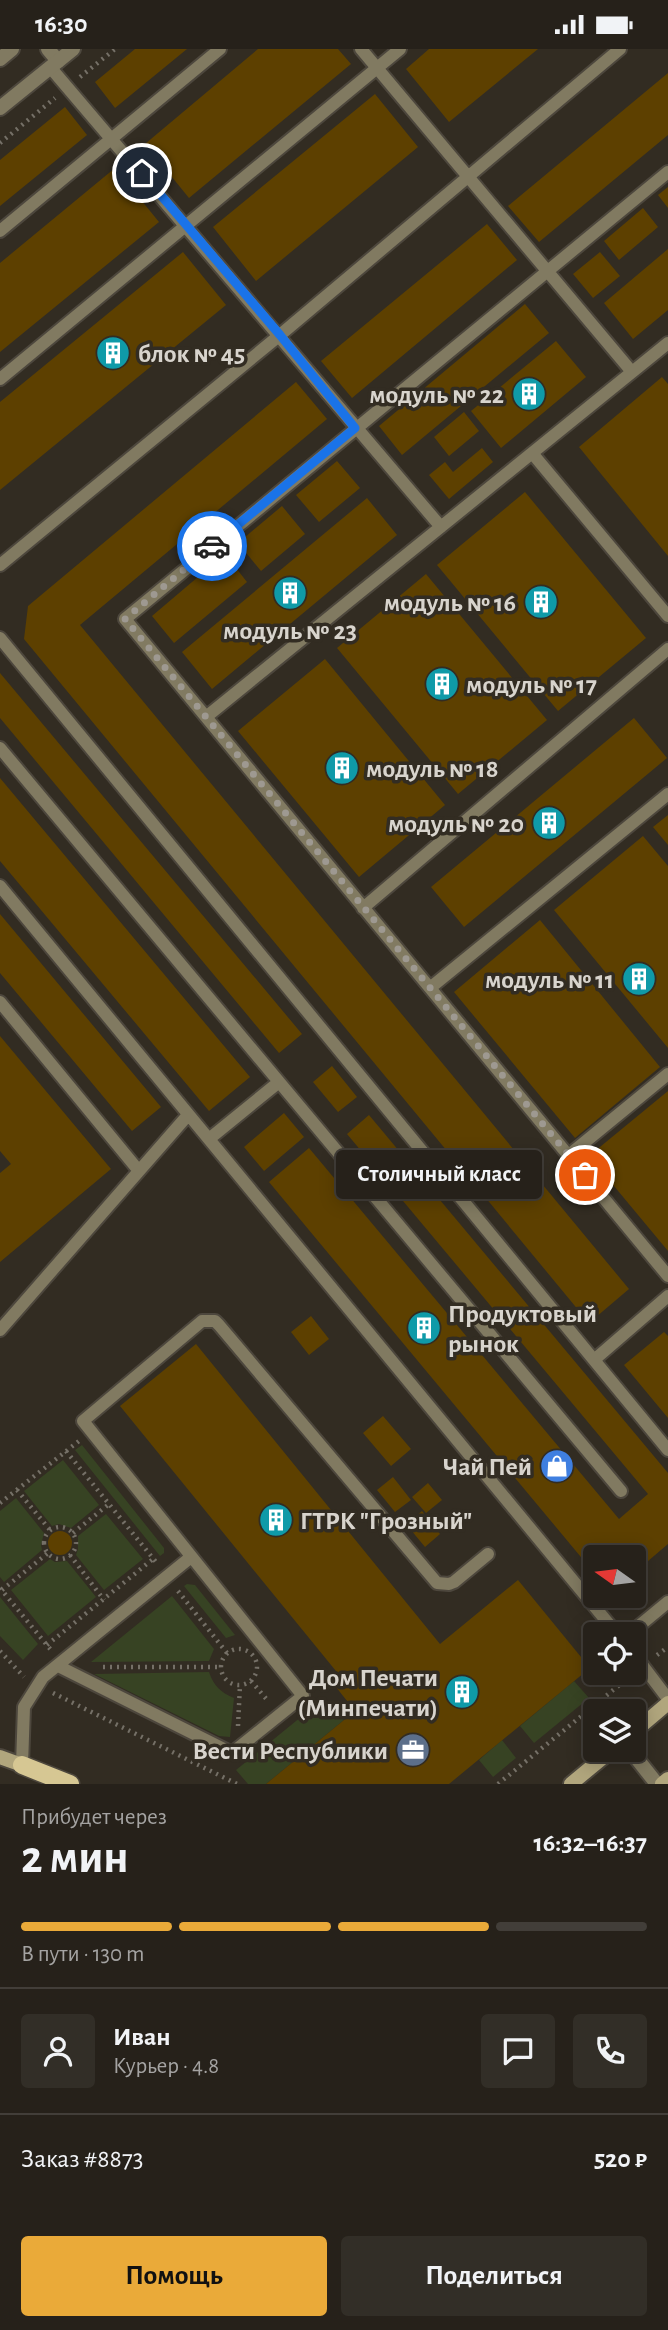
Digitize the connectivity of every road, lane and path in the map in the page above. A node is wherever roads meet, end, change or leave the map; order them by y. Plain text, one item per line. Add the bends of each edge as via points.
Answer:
1 (12, 49) edge
2 (48, 49) edge
3 (73, 49) edge
4 (220, 49) edge
5 (361, 49) edge
6 (400, 49) edge
7 (620, 49) edge
8 (0, 59) edge
9 (54, 64) junction
10 (377, 68) junction
11 (0, 108) edge
12 (112, 138) junction
13 (668, 172) edge
14 (469, 177) junction
15 (186, 226) junction
16 (0, 231) edge
17 (548, 271) junction
18 (280, 335) junction
19 (668, 343) edge
20 (632, 372) junction
21 (0, 379) edge
22 (355, 428) junction
23 (533, 453) junction
24 (441, 527) junction
25 (0, 565) edge
26 (668, 616) edge
27 (0, 638) edge
28 (668, 649) edge
29 (206, 717) junction
30 (0, 748) edge
31 (668, 794) edge
32 (0, 886) edge
33 (363, 908) junction
34 (430, 988) junction
35 (0, 1002) edge
36 (668, 1074) edge
37 (279, 1082) junction
38 (188, 1115) junction
39 (209, 1139) junction
40 (569, 1155) junction
41 (139, 1171) junction
42 (668, 1276) edge
43 (668, 1296) edge
44 (0, 1330) edge
45 (594, 1360) junction
46 (91, 1432) junction
47 (668, 1450) edge
48 (66, 1451) junction
49 (17, 1490) junction
50 (621, 1491) dead end
51 (0, 1503) edge
52 (109, 1504) junction
53 (50, 1530) junction
54 (73, 1533) junction
55 (48, 1553) junction
56 (488, 1554) dead end
57 (70, 1555) junction
58 (191, 1557) junction
59 (153, 1559) junction
60 (167, 1577) junction
61 (2, 1590) dead end
62 (104, 1600) junction
63 (668, 1602) edge
64 (607, 1622) edge
65 (644, 1622) edge
66 (47, 1645) dead end
67 (668, 1647) edge
68 (0, 1651) edge
69 (227, 1653) junction
70 (646, 1664) edge
71 (58, 1665) junction
72 (646, 1670) edge
73 (251, 1681) junction
74 (240, 1685) junction
75 (620, 1685) edge
76 (38, 1686) junction
77 (668, 1701) edge
78 (280, 1714) junction
79 (646, 1721) edge
80 (237, 1749) junction
81 (0, 1757) edge
82 (597, 1762) edge
83 (641, 1762) edge
84 (22, 1765) junction
85 (668, 1779) edge
86 (70, 1784) edge
87 (237, 1784) edge
88 (498, 1784) edge
89 (570, 1784) edge
90 (660, 1784) edge

1 - 8 street
2 - 9 street
3 - 9 street
4 - 12 lane
5 - 10 lane
6 - 10 lane
7 - 14 lane
9 - 11 street
9 - 12 lane
10 - 14 lane
10 - 15 lane
12 - 15 lane
12 - 16 lane
13 - 17 lane
14 - 17 lane
14 - 18 lane
15 - 18 lane
15 - 21 lane
17 - 20 lane
17 - 22 lane
18 - 22 lane
18 - 25 lane
19 - 20 lane
20 - 23 lane
22 - 24 lane
22 - 29 lane via 125,619
23 - 24 lane
23 - 26 lane
24 - 29 lane
27 - 45 lane
28 - 33 lane
29 - 33 lane
30 - 37 lane
31 - 34 lane
32 - 38 lane
33 - 34 lane
34 - 40 lane
35 - 41 lane
36 - 40 lane
37 - 39 lane
37 - 50 lane
38 - 39 lane
38 - 41 lane
39 - 64 lane
40 - 42 lane
41 - 44 lane
43 - 45 lane
45 - 47 lane
46 - 48 path
46 - 56 lane via 83,1421 197,1324 215,1321 433,1580 449,1584
46 - 58 lane
48 - 49 path
48 - 52 path
49 - 51 path
49 - 53 path
52 - 54 path
52 - 59 path
53 - 54 path via 66,1528
53 - 55 path via 44,1545
54 - 57 path via 75,1549
55 - 57 path via 62,1559
55 - 61 path
57 - 62 path
58 - 60 lane
58 - 78 lane via 303,1696
59 - 60 path
59 - 62 path
60 - 69 path
60 - 71 lane
62 - 66 path
63 - 65 lane
67 - 70 path
68 - 76 path
69 - 73 path via 241,1648 254,1654 257,1673
69 - 74 path via 222,1659 223,1674
71 - 76 lane
71 - 80 lane via 232,1753
72 - 77 lane
73 - 74 path
73 - 78 path
74 - 80 path
75 - 88 path
76 - 84 lane via 24,1707
76 - 87 path
77 - 79 main road
78 - 80 lane
81 - 84 main road
82 - 89 main road
83 - 90 street
84 - 86 main road
85 - 90 main road

